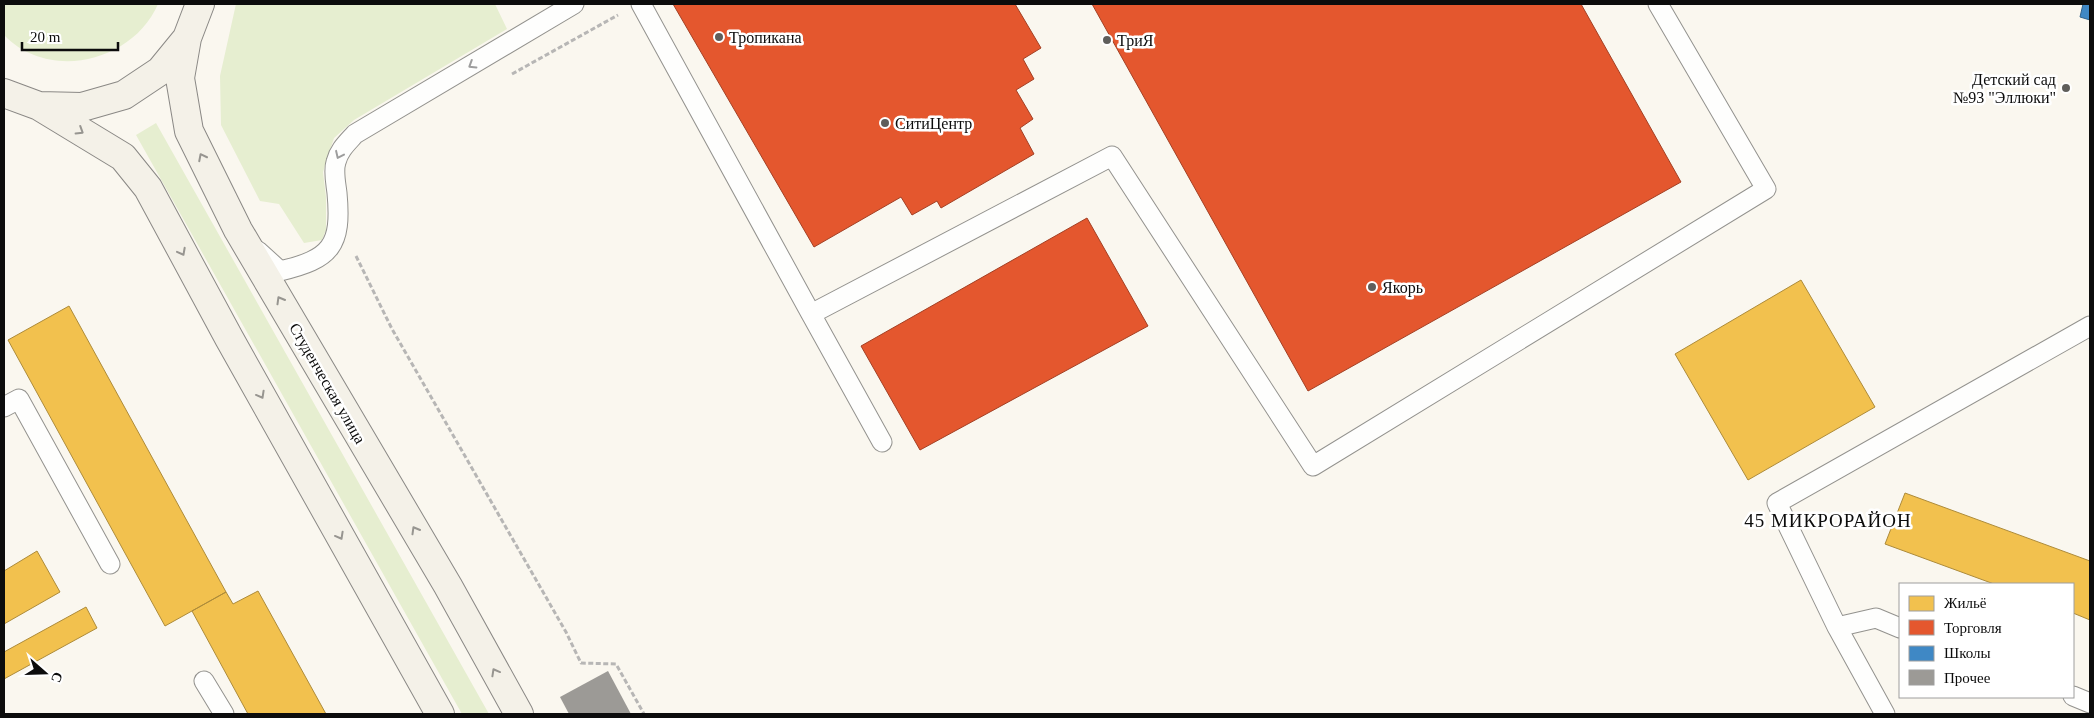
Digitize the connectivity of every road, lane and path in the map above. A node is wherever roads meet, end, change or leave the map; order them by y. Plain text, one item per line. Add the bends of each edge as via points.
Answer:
1 (200, 4) edge
2 (574, 4) edge
3 (641, 4) edge
4 (1658, 4) edge
5 (623, 12) dead end
6 (187, 38) junction
7 (505, 78) dead end
8 (4, 93) edge
9 (39, 106) junction
10 (238, 230) junction
11 (357, 250) dead end
12 (811, 314) junction
13 (2090, 326) edge
14 (4, 407) edge
15 (882, 442) dead end
16 (110, 564) dead end
17 (1837, 627) junction
18 (1899, 628) edge
19 (204, 681) dead end
20 (2074, 696) edge
21 (2090, 703) edge
22 (224, 714) edge
23 (440, 714) edge
24 (519, 714) edge
25 (644, 714) edge
26 (1884, 714) edge

1 - 6 main road
2 -> 10 lane via 355,134 340,150 335,164 339,216 337,237 327,250 307,264 280,271
3 - 12 lane
4 - 12 lane via 1766,189 1313,466 1112,156
5 - 7 path
6 - 9 main road via 160,71 124,95 82,107
10 -> 6 main road, Студенческая улица via 189,131 180,78
8 - 9 main road
9 -> 23 main road via 123,157 148,188
24 -> 10 main road, Студенческая улица via 448,586
11 - 25 path via 356,257 392,329 581,663 616,664
12 - 15 lane
13 - 17 lane via 1777,503
14 - 16 lane via 18,399
17 - 18 lane via 1876,618
17 - 26 lane
19 - 22 lane
20 - 21 lane

